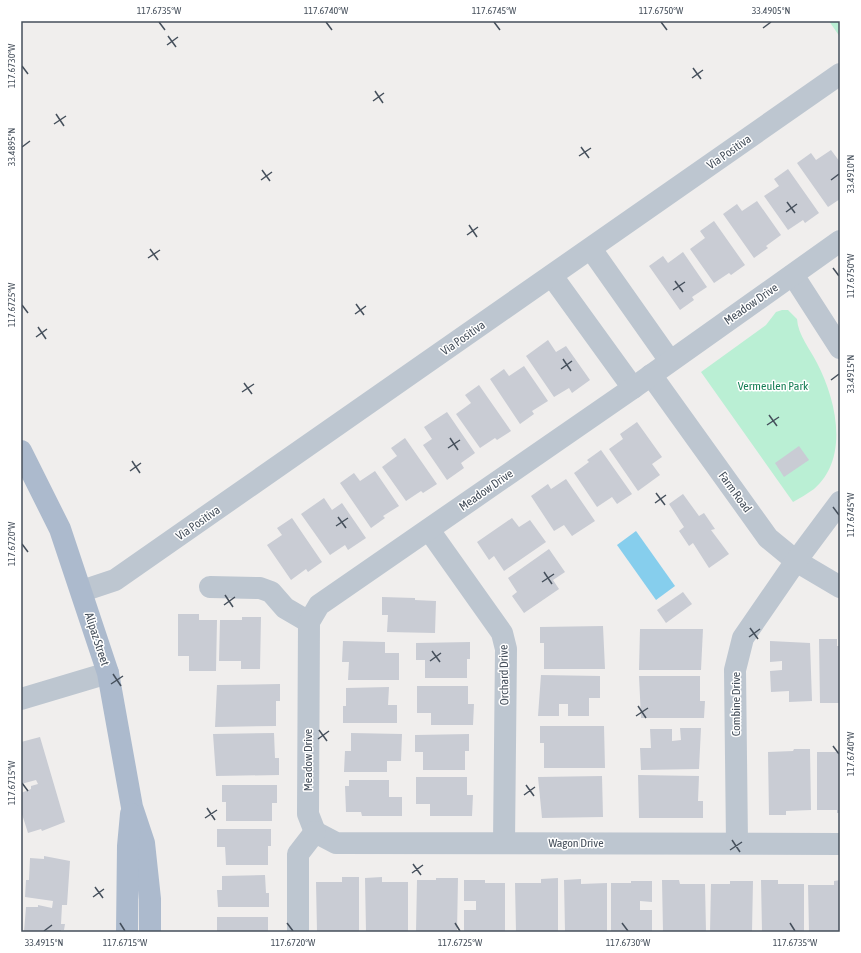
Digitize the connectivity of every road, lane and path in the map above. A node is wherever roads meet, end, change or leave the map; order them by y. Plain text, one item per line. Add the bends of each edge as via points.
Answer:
1 (840, 74) edge
2 (840, 241) edge
3 (591, 249) junction
4 (793, 275) junction
5 (552, 276) junction
6 (840, 348) edge
7 (670, 361) junction
8 (651, 375) junction
9 (633, 388) junction
10 (21, 451) edge
11 (840, 502) edge
12 (429, 530) junction
13 (796, 561) junction
14 (210, 587) dead end
15 (840, 588) edge
16 (82, 591) junction
17 (309, 622) junction
18 (108, 673) junction
19 (21, 699) edge
20 (132, 807) junction
21 (315, 832) junction
22 (504, 843) junction
23 (737, 843) junction
24 (840, 844) edge
25 (127, 932) edge
26 (150, 932) edge
27 (298, 932) edge

1 - 3 street, Via Positiva
2 - 4 street, Meadow Drive
3 - 5 street, Via Positiva
3 - 7 street
4 - 6 street
4 - 7 street, Meadow Drive
5 - 9 street
5 - 16 street, Via Positiva via 115,580
7 - 8 street, Meadow Drive
8 - 9 street, Meadow Drive
8 - 13 street, Farm Road via 768,538
9 - 12 street, Meadow Drive
10 - 16 main road, Alipaz Street via 60,529
11 - 13 street, Combine Drive
12 - 17 street, Meadow Drive via 319,606
12 - 22 street, Orchard Drive via 502,633 506,649
13 - 15 street, Farm Road
13 - 23 street, Combine Drive via 743,638 735,670
14 - 17 street via 260,588 271,592 285,608
16 - 18 main road, Alipaz Street
17 - 21 street, Meadow Drive via 308,814
18 - 19 street
18 - 20 main road, Alipaz Street
20 - 25 main road via 128,846
20 - 26 main road, Alipaz Street via 144,842 150,899
21 - 22 street, Wagon Drive via 336,843
21 - 27 street via 298,854
22 - 23 street, Wagon Drive
23 - 24 street, Wagon Drive

